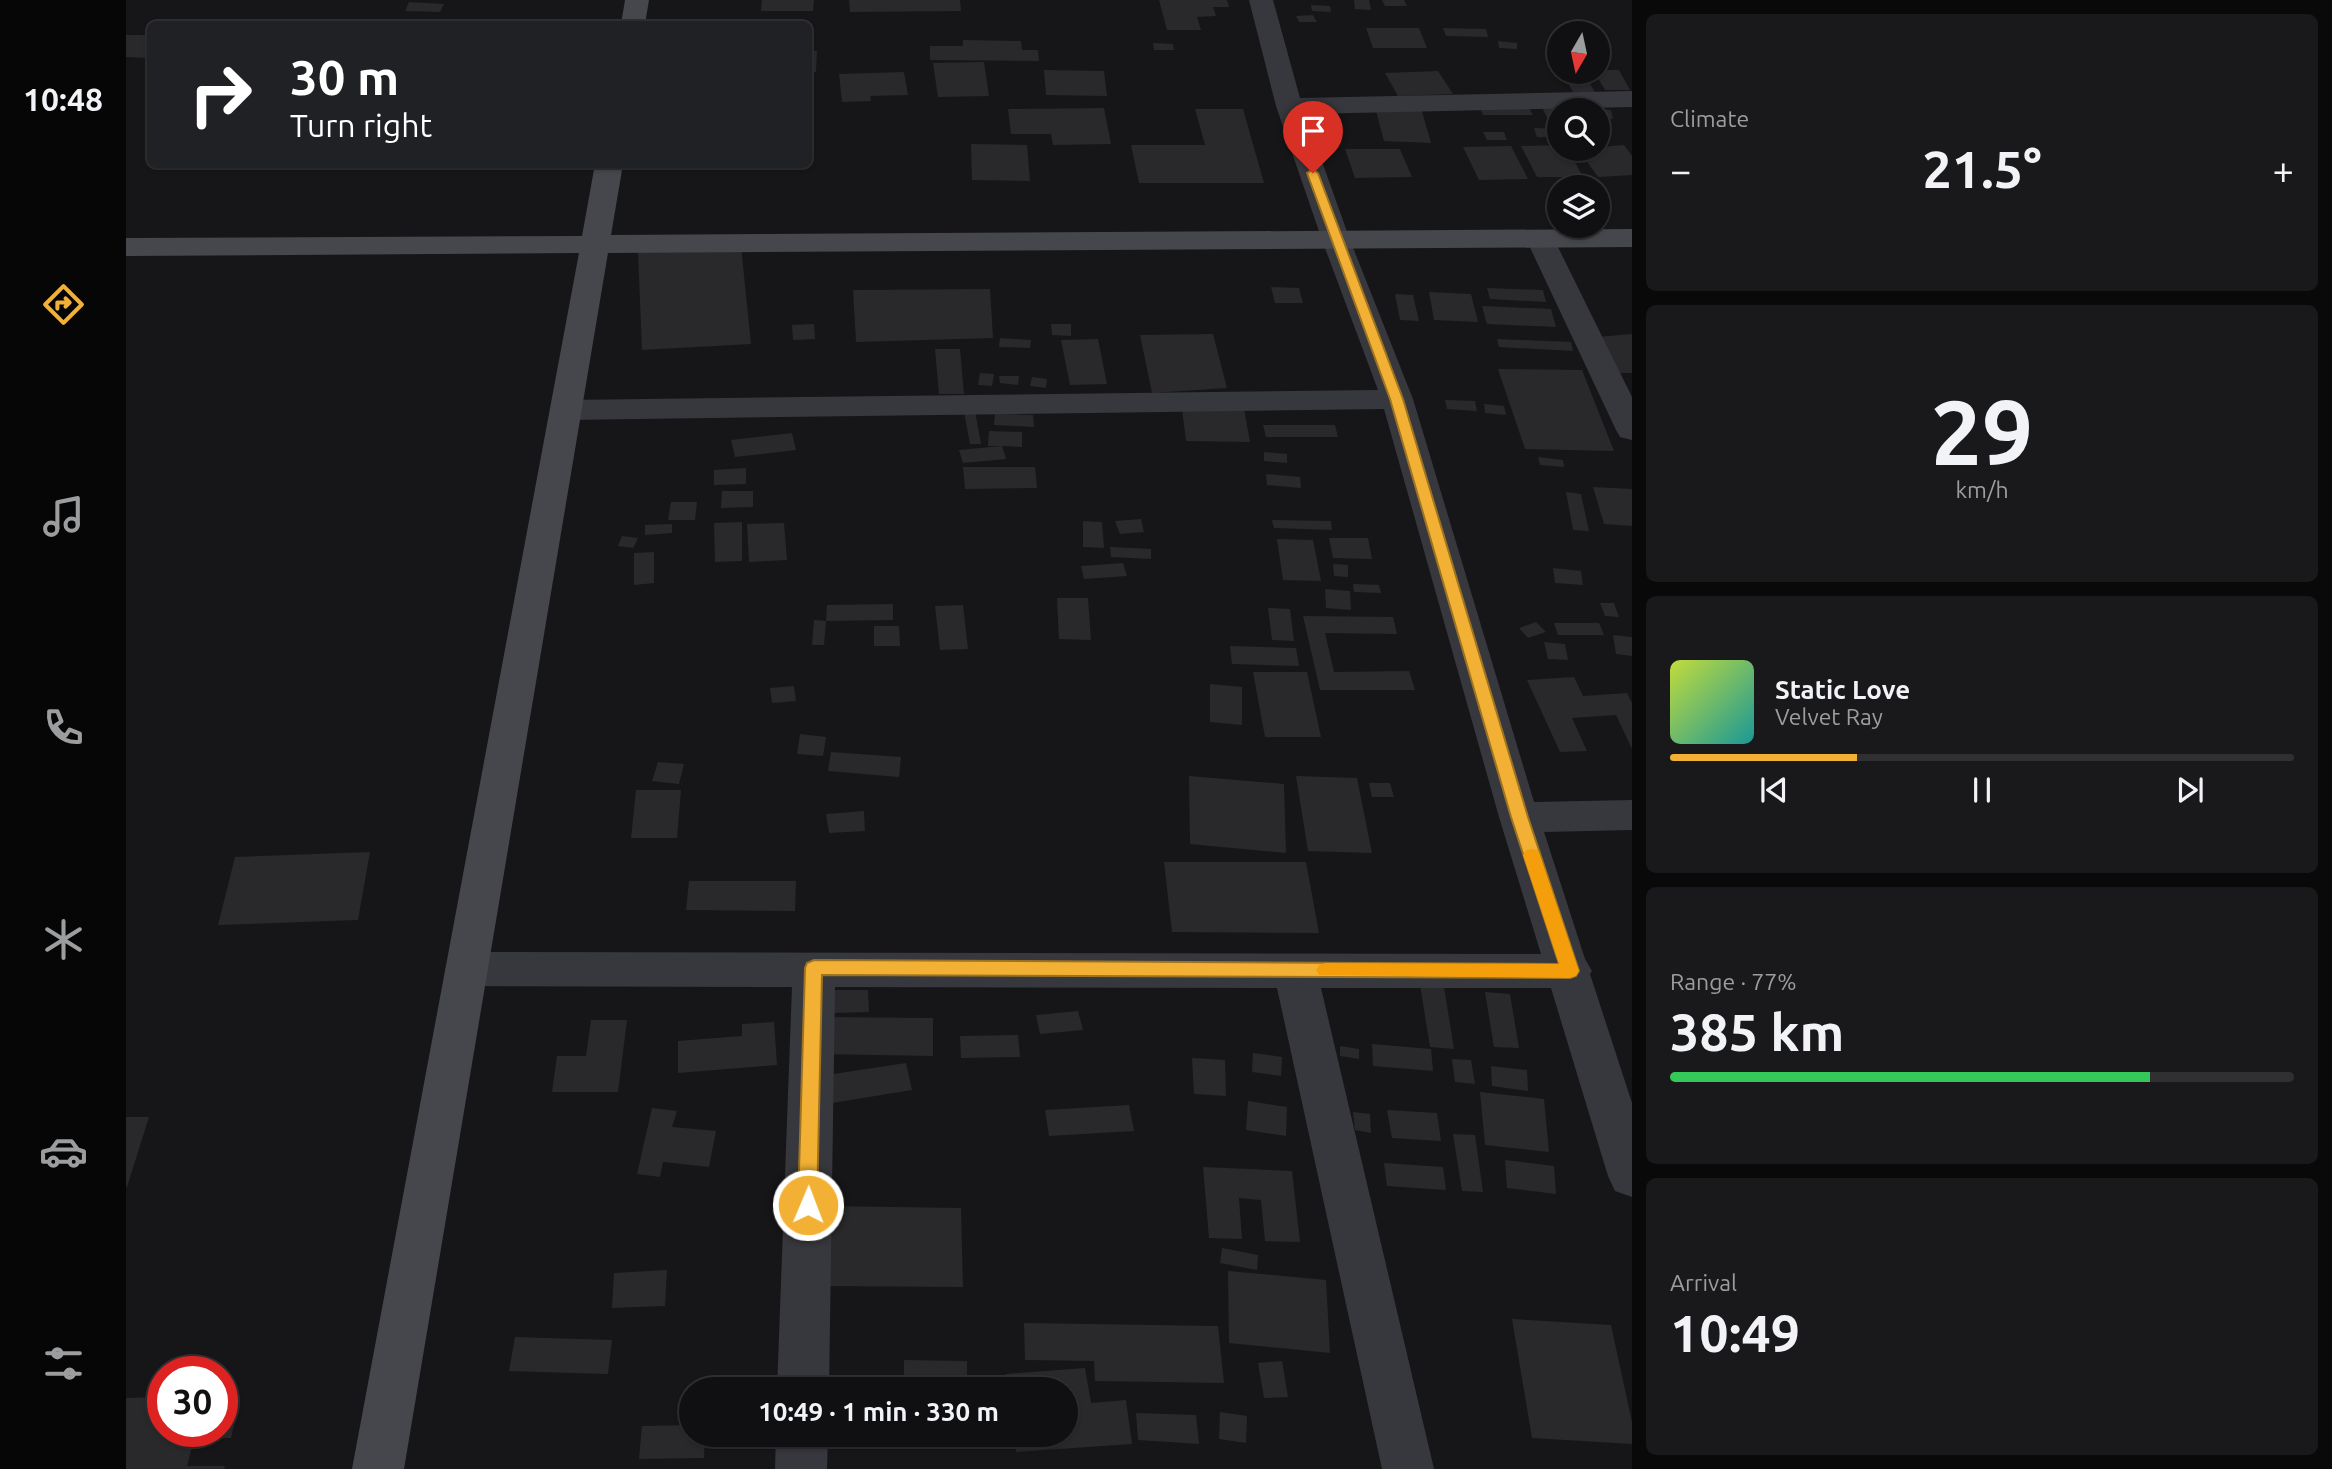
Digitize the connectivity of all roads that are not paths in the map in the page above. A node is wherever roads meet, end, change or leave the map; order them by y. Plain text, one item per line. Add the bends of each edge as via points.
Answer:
1 (637, 0) edge
2 (1261, 0) edge
3 (634, 21) edge
4 (1632, 99) edge
5 (1289, 106) junction
6 (608, 168) edge
7 (1632, 238) edge
8 (1540, 239) junction
9 (1336, 240) junction
10 (595, 244) junction
11 (126, 247) edge
12 (1622, 386) edge
13 (1396, 399) junction
14 (566, 410) junction
15 (1632, 430) edge
16 (1632, 814) edge
17 (1519, 817) junction
18 (814, 968) junction
19 (467, 969) junction
20 (1295, 970) junction
21 (1570, 971) junction
22 (1632, 1175) edge
23 (803, 1377) edge
24 (802, 1447) edge
25 (378, 1469) edge
26 (801, 1469) edge
27 (1408, 1469) edge

1 - 3 street
2 - 5 street
4 - 5 street
5 - 9 street
6 - 10 street
7 - 8 street
8 - 9 street
8 - 12 street
9 - 10 street
9 - 13 street
10 - 11 street
10 - 14 street
12 - 15 street
13 - 14 street
13 - 17 street
14 - 19 street
16 - 17 street
17 - 21 street
18 - 19 street
18 - 20 street
18 - 23 street
19 - 25 street
20 - 21 street
20 - 27 street
21 - 22 street
24 - 26 street

